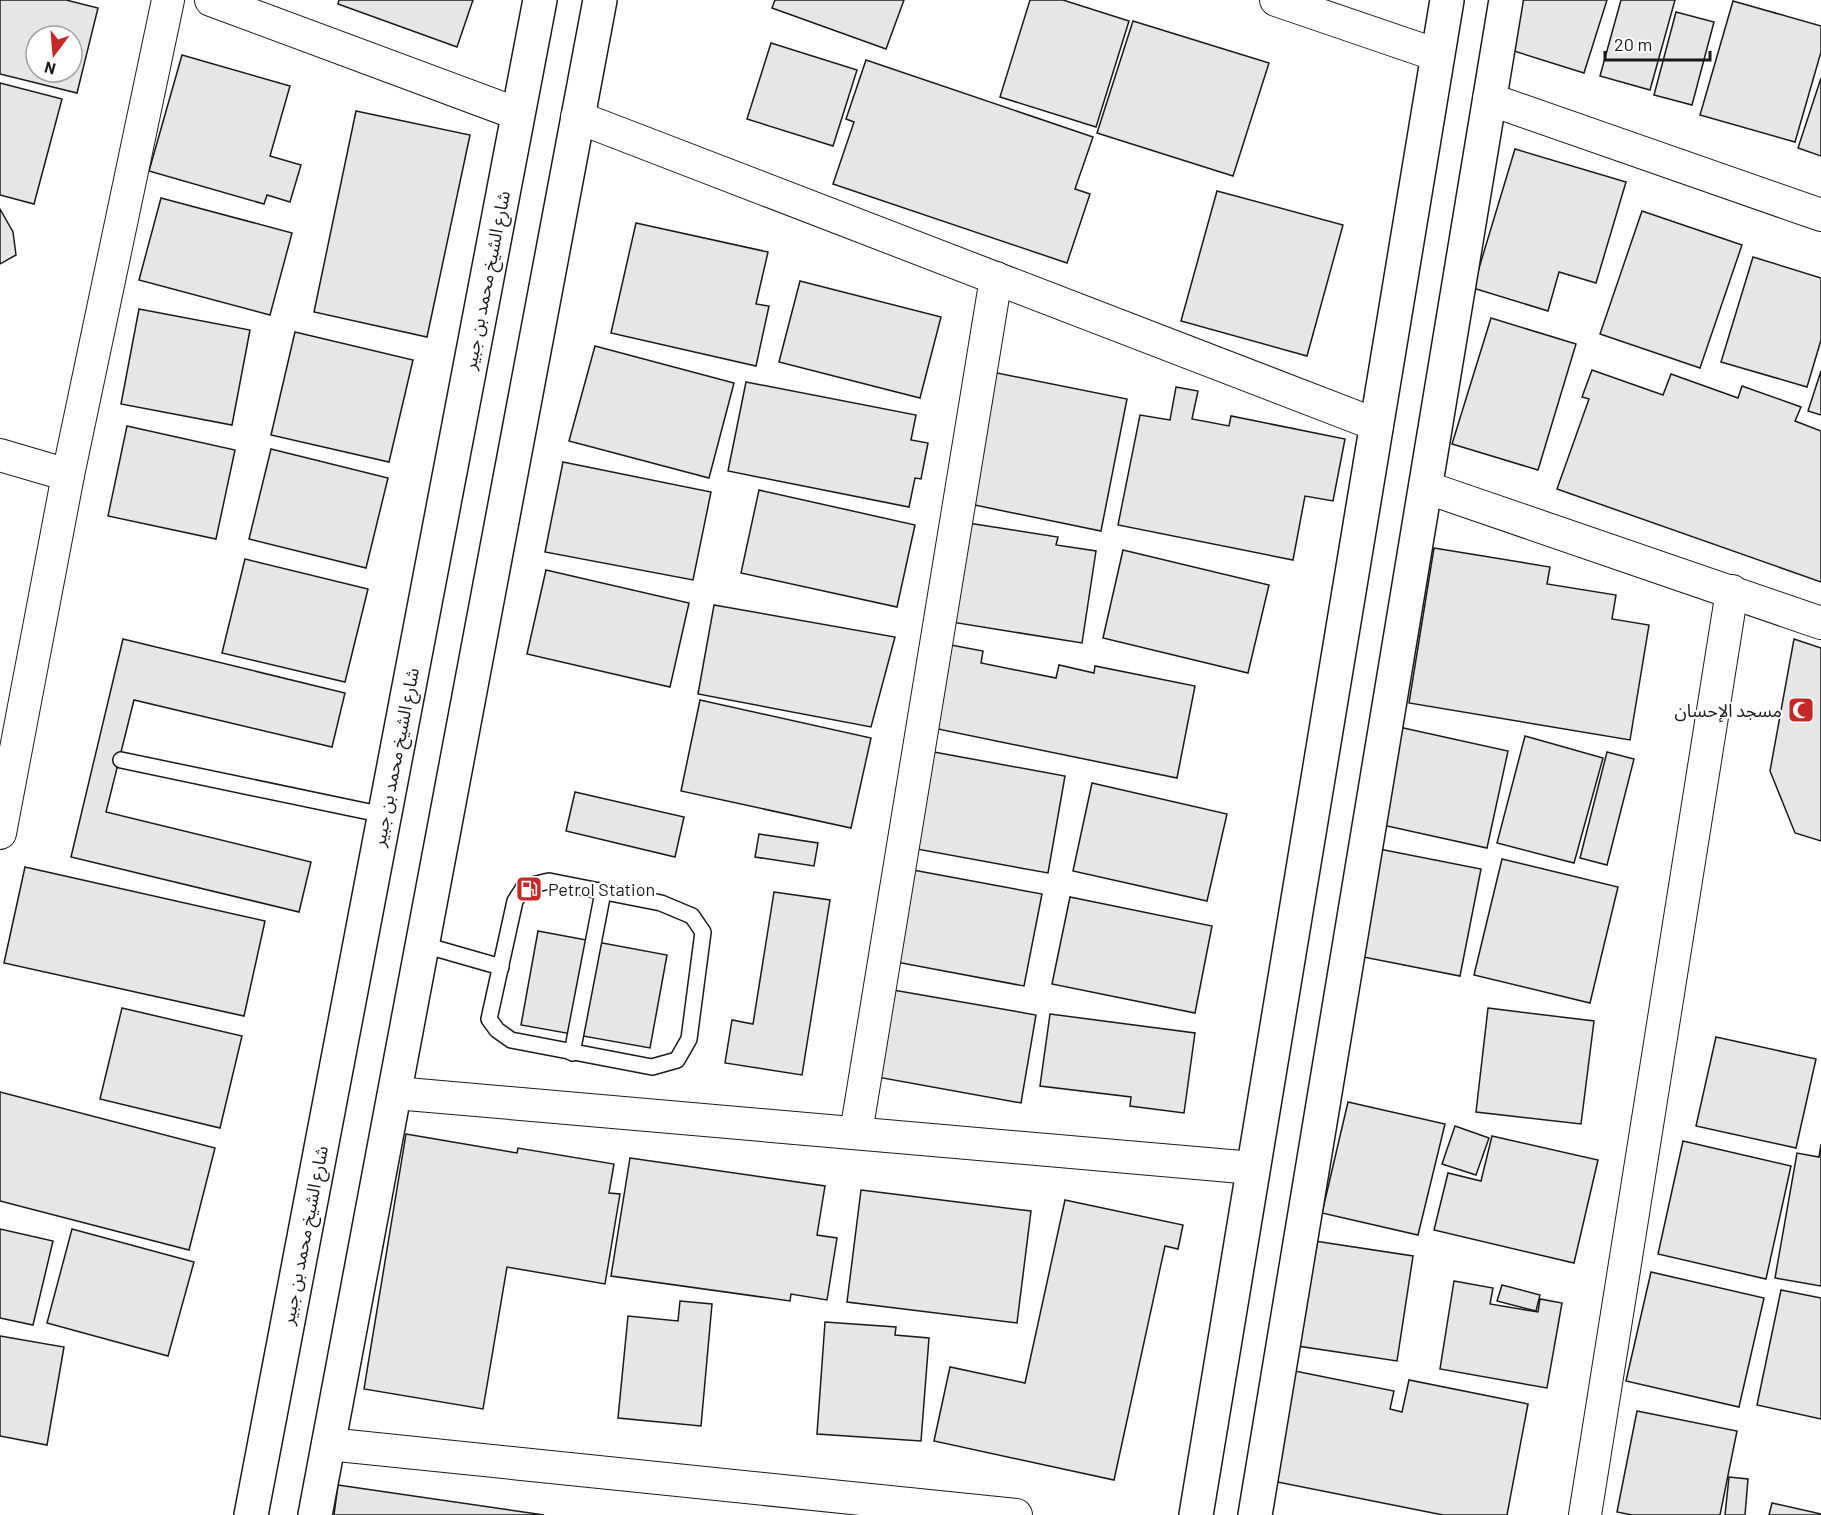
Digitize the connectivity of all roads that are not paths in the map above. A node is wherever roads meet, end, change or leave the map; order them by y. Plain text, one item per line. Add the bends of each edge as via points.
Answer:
1 (168, 0) edge
2 (211, 0) edge
3 (540, 0) edge
4 (600, 0) edge
5 (1276, 0) edge
6 (1447, 0) edge
7 (1506, 0) edge
8 (1437, 56) junction
9 (1489, 99) junction
10 (518, 114) junction
11 (578, 117) junction
12 (1821, 215) edge
13 (996, 278) junction
14 (1377, 425) junction
15 (0, 455) edge
16 (68, 475) junction
17 (1425, 487) junction
18 (1732, 591) junction
19 (1821, 623) edge
20 (121, 760) dead end
21 (384, 815) junction
22 (0, 832) edge
23 (603, 892) junction
24 (424, 945) junction
25 (501, 967) junction
26 (572, 1053) junction
27 (395, 1093) junction
28 (856, 1133) junction
29 (1253, 1168) junction
30 (328, 1444) junction
31 (251, 1515) edge
32 (315, 1515) edge
33 (1016, 1515) edge
34 (1196, 1515) edge
35 (1255, 1515) edge
36 (1585, 1515) edge

1 - 16 street
2 - 10 street
3 - 10 main road, شارع الشيخ محمد بن جبير
4 - 11 main road
5 - 8 street
6 - 8 main road
7 - 9 main road
8 - 14 main road
9 - 12 street
9 - 17 main road
10 - 21 main road, شارع الشيخ محمد بن جبير
11 - 13 street
11 - 24 main road
13 - 14 street
13 - 28 street
14 - 29 main road
15 - 16 street
16 - 22 street
17 - 18 street
17 - 35 main road
18 - 19 street
18 - 36 street
20 - 21 lane
21 - 31 main road, شارع الشيخ محمد بن جبير
23 - 25 lane via 549,881 524,887 515,901
23 - 26 lane
23 - 26 lane via 662,903 692,916 703,932 689,1039 677,1060 652,1067
24 - 25 lane
24 - 27 main road
25 - 26 lane via 489,1019 497,1030 511,1040
27 - 28 street
27 - 30 main road
28 - 29 street
29 - 34 main road
30 - 32 main road
30 - 33 street

